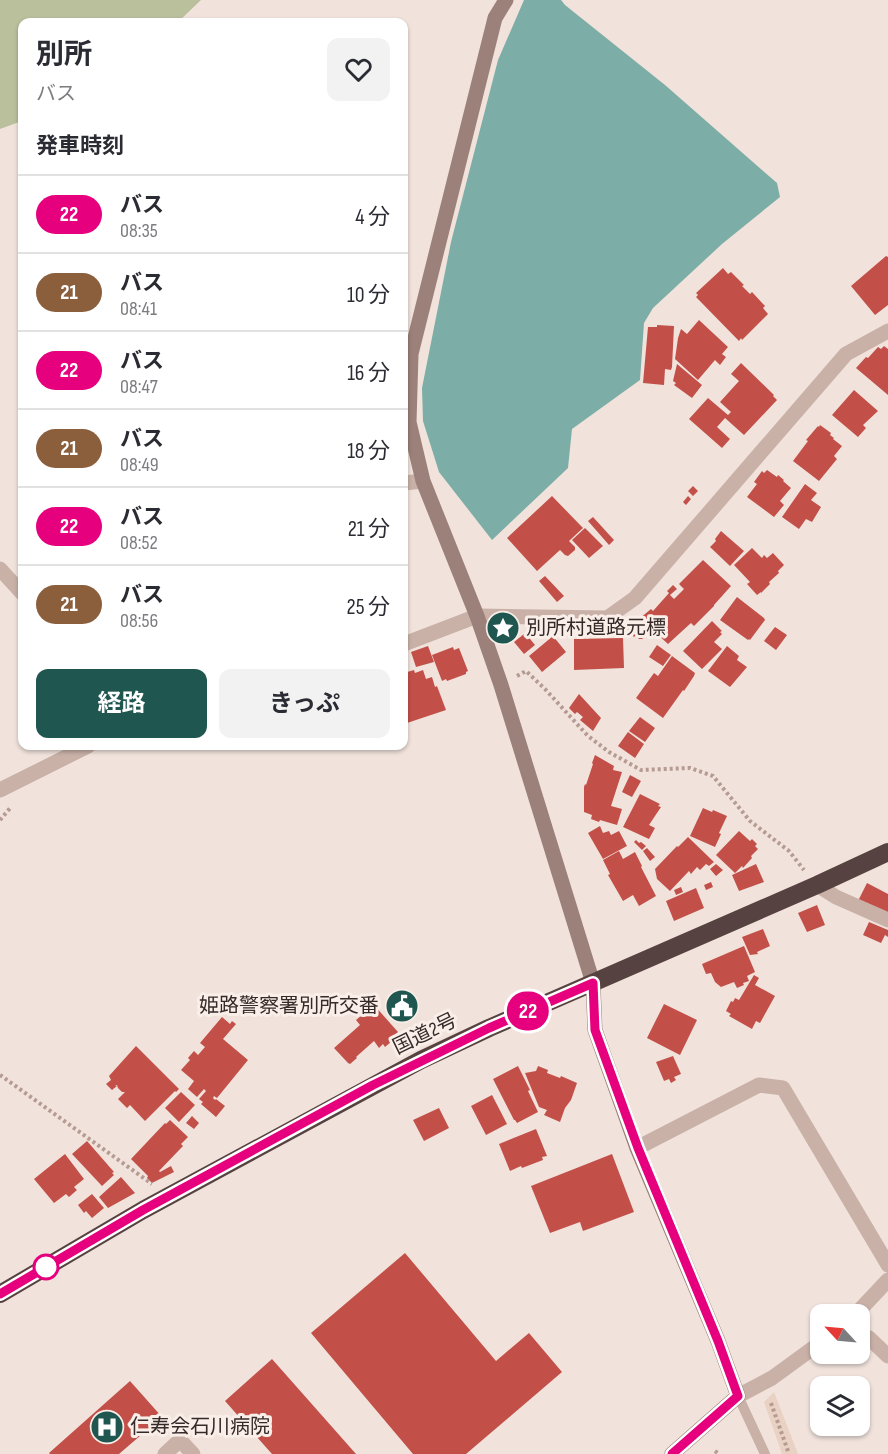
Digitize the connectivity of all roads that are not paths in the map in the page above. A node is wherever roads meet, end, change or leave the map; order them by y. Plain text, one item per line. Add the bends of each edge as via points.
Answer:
1 (506, 0) edge
2 (888, 330) edge
3 (423, 481) junction
4 (408, 483) edge
5 (0, 569) edge
6 (18, 589) edge
7 (477, 616) junction
8 (408, 642) edge
9 (80, 750) edge
10 (0, 790) edge
11 (888, 852) edge
12 (817, 885) junction
13 (888, 920) edge
14 (593, 983) junction
15 (638, 1148) junction
16 (888, 1265) edge
17 (888, 1280) edge
18 (0, 1294) edge
19 (865, 1304) edge
20 (870, 1339) edge
21 (810, 1351) edge
22 (888, 1356) edge
23 (738, 1396) junction
24 (165, 1454) edge
25 (193, 1454) edge
26 (672, 1454) edge
27 (765, 1454) edge

1 - 3 street via 495,18 411,354 409,422
2 - 7 street via 846,354 634,598 607,618
3 - 4 street
3 - 7 street
5 - 6 street
7 - 8 street
7 - 14 street
9 - 10 street
11 - 12 highway, 国道2号
12 - 13 street
12 - 14 highway, 国道2号
14 - 15 street via 595,1030
14 - 18 highway, 国道2号 via 421,1060 169,1196
15 - 16 street via 759,1085 783,1088
15 - 23 street
17 - 19 street
20 - 22 street
21 - 23 street
23 - 26 street
23 - 27 lane
24 - 25 street via 180,1440

